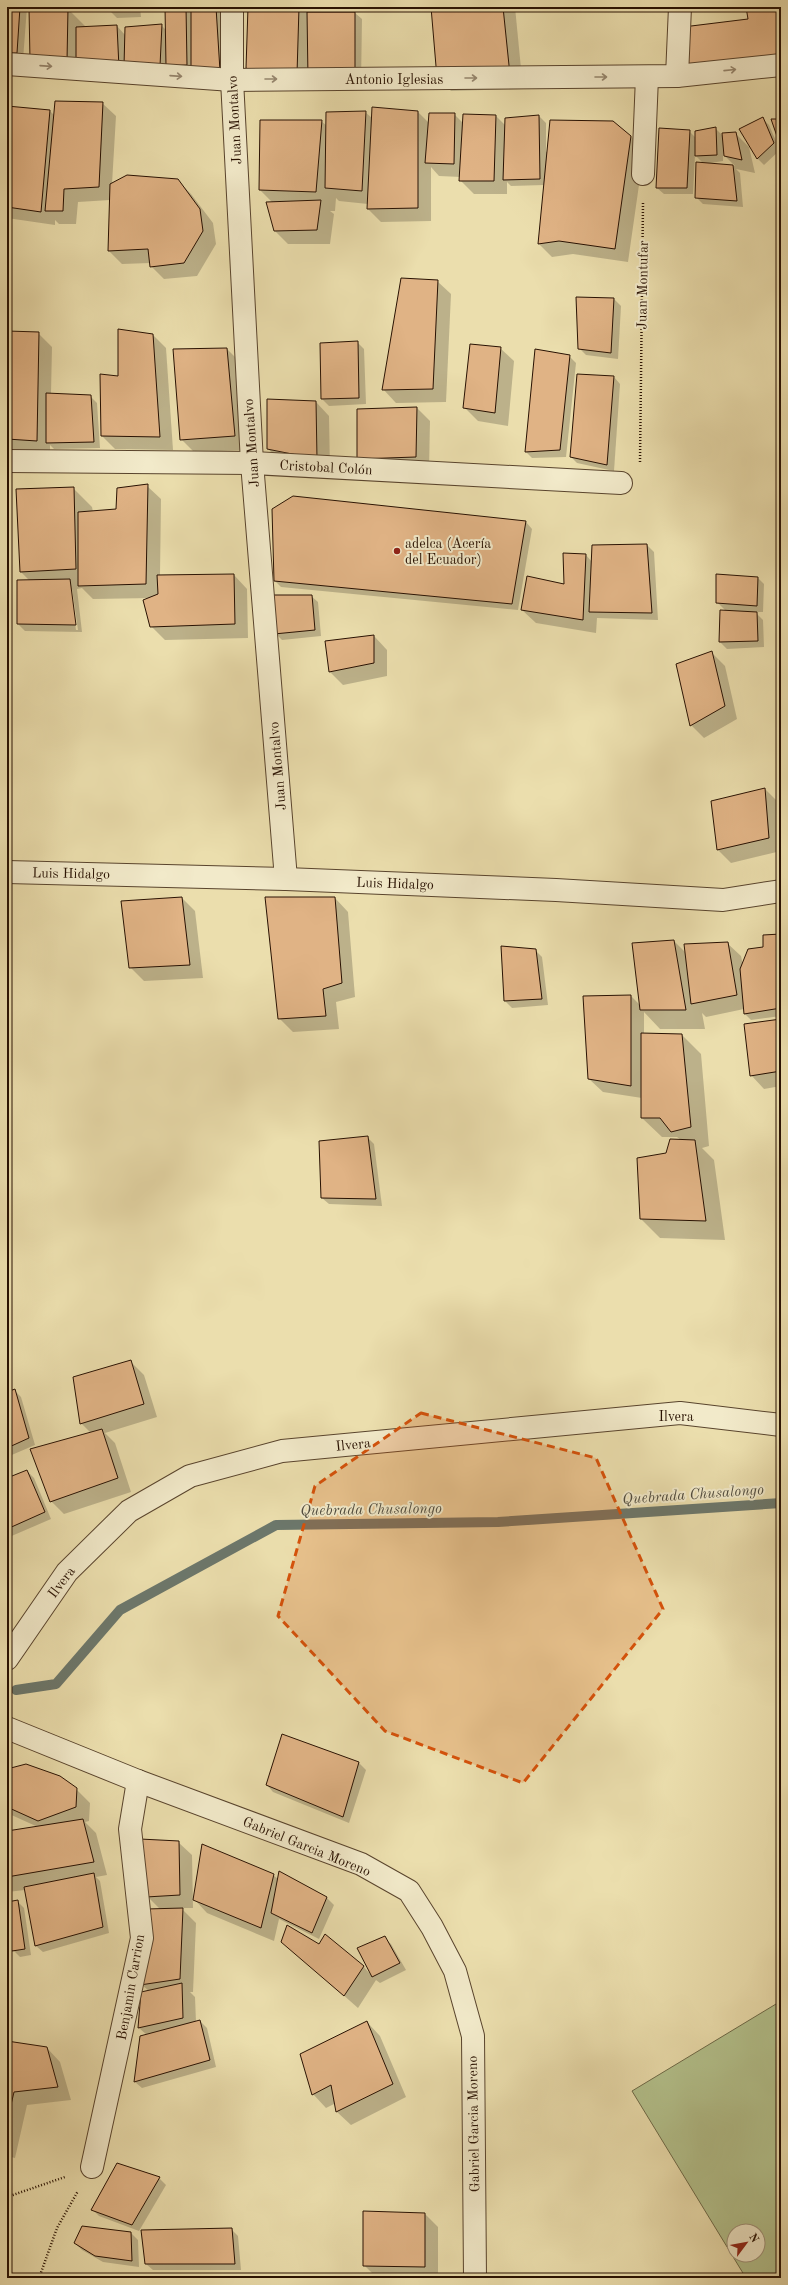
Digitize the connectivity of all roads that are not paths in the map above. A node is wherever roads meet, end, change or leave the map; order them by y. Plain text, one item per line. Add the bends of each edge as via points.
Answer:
1 (232, 7) edge
2 (680, 7) edge
3 (7, 64) edge
4 (781, 65) edge
5 (677, 76) junction
6 (647, 77) junction
7 (232, 80) junction
8 (643, 174) road end
9 (7, 461) edge
10 (252, 463) junction
11 (621, 483) road end
12 (7, 872) edge
13 (286, 879) junction
14 (781, 891) edge
15 (781, 1425) edge
16 (7, 1659) edge
17 (7, 1728) edge
18 (138, 1781) junction
19 (92, 2167) road end
20 (475, 2278) edge

1 - 7 street, Juan Montalvo
2 - 5 street
3 -> 7 street, Antonio Iglesias
5 -> 4 street, Antonio Iglesias
5 - 6 street, Antonio Iglesias
7 -> 6 street, Antonio Iglesias
6 - 8 street
7 - 10 street, Juan Montalvo
9 - 10 street, Cristobal Colón
10 - 11 street, Cristobal Colón
10 - 13 street, Juan Montalvo
12 - 13 street, Luis Hidalgo
13 - 14 street, Luis Hidalgo via 723,900
15 - 16 street, Ilvera via 680,1413 282,1451 190,1476 129,1511 73,1566
17 - 18 street, Gabriel Garcia Moreno
18 - 19 street, Benjamin Carrion via 130,1829 142,1938
18 - 20 street, Gabriel Garcia Moreno via 361,1864 409,1891 455,1971 473,2036

